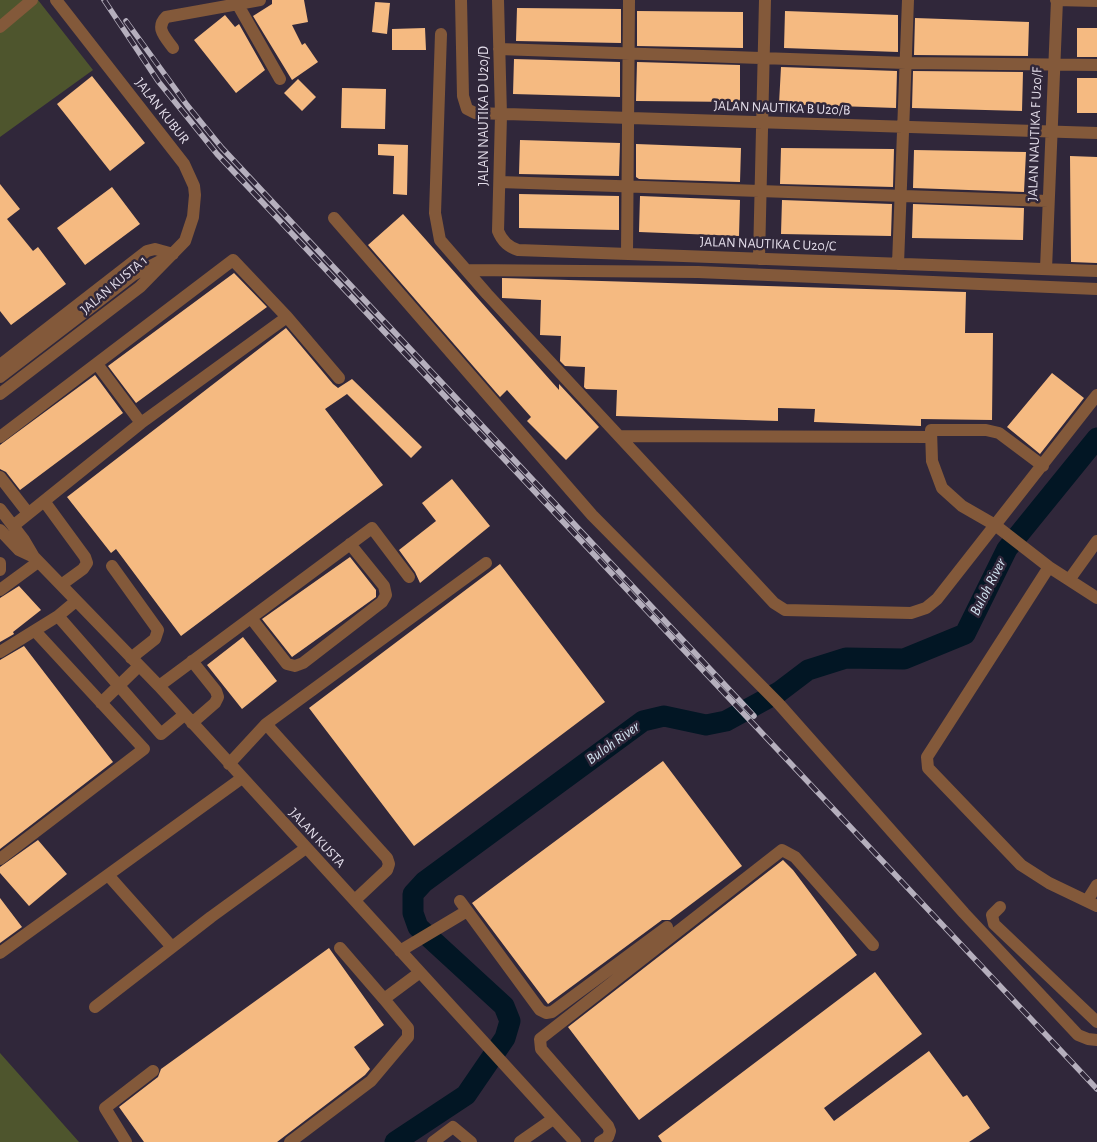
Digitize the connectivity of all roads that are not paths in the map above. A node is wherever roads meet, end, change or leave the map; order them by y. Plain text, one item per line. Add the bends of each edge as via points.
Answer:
1 (32, 0) edge
2 (56, 0) edge
3 (260, 0) edge
4 (461, 0) edge
5 (498, 0) edge
6 (629, 0) edge
7 (766, 0) edge
8 (908, 0) edge
9 (1056, 0) edge
10 (1097, 2) edge
11 (238, 3) edge
12 (0, 28) edge
13 (441, 34) dead end
14 (173, 48) dead end
15 (499, 49) junction
16 (627, 54) junction
17 (764, 58) junction
18 (906, 63) junction
19 (1052, 64) junction
20 (1097, 65) edge
21 (280, 79) dead end
22 (501, 115) junction
23 (627, 118) junction
24 (763, 123) junction
25 (903, 127) junction
26 (1051, 131) junction
27 (1097, 133) edge
28 (500, 182) junction
29 (628, 186) junction
30 (761, 191) junction
31 (901, 196) junction
32 (1048, 201) junction
33 (334, 218) dead end
34 (498, 231) joint
35 (173, 254) junction
36 (627, 254) junction
37 (759, 259) junction
38 (898, 264) junction
39 (466, 270) junction
40 (1046, 270) junction
41 (1097, 271) edge
42 (1097, 289) edge
43 (287, 316) junction
44 (97, 364) junction
45 (0, 365) edge
46 (0, 377) edge
47 (339, 378) dead end
48 (0, 394) edge
49 (1097, 395) edge
50 (141, 423) junction
51 (620, 436) junction
52 (930, 437) junction
53 (0, 438) edge
54 (1043, 466) junction
55 (0, 477) edge
56 (44, 501) junction
57 (0, 509) edge
58 (28, 513) junction
59 (13, 526) junction
60 (997, 527) junction
61 (0, 530) edge
62 (1097, 541) edge
63 (350, 544) junction
64 (36, 560) junction
65 (0, 563) edge
66 (486, 563) dead end
67 (112, 566) dead end
68 (1049, 567) junction
69 (0, 570) edge
70 (409, 577) dead end
71 (1069, 580) junction
72 (61, 585) junction
73 (0, 590) edge
74 (1097, 598) edge
75 (76, 601) junction
76 (58, 616) junction
77 (250, 618) junction
78 (35, 631) junction
79 (0, 652) edge
80 (192, 661) junction
81 (135, 662) junction
82 (118, 686) junction
83 (159, 686) junction
84 (101, 704) junction
85 (188, 719) junction
86 (266, 724) junction
87 (161, 734) junction
88 (144, 749) junction
89 (229, 764) junction
90 (242, 778) junction
91 (306, 848) junction
92 (0, 859) edge
93 (108, 875) junction
94 (1097, 885) edge
95 (355, 900) junction
96 (1092, 903) edge
97 (1000, 907) dead end
98 (667, 927) dead end
99 (873, 945) dead end
100 (172, 947) junction
101 (340, 948) dead end
102 (0, 952) edge
103 (400, 952) junction
104 (418, 973) junction
105 (384, 999) junction
106 (95, 1007) dead end
107 (1097, 1022) edge
108 (1097, 1040) edge
109 (153, 1071) dead end
110 (553, 1119) junction
111 (126, 1142) edge
112 (290, 1142) edge
113 (433, 1142) edge
114 (471, 1142) edge
115 (520, 1142) edge
116 (574, 1142) edge
117 (600, 1142) edge

1 - 12 street
2 - 35 street, JALAN KUBUR via 171,146 190,175 195,195 194,217 185,241
3 - 11 street
4 - 22 street, JALAN NAUTIKA B U20/B via 462,96 467,109 475,113
5 - 15 street, JALAN NAUTIKA D U20/D
6 - 16 street
7 - 17 street
8 - 18 street
9 - 10 street
9 - 19 street, JALAN NAUTIKA F U20/F
11 - 14 street via 166,17 160,28
11 - 21 street
13 - 39 street via 436,226 440,240
15 - 16 street
15 - 22 street, JALAN NAUTIKA D U20/D
16 - 17 street
16 - 23 street
17 - 18 street
17 - 24 street
18 - 19 street
18 - 25 street
19 - 20 street
19 - 26 street, JALAN NAUTIKA F U20/F
22 - 23 street, JALAN NAUTIKA B U20/B
22 - 28 street, JALAN NAUTIKA D U20/D
23 - 24 street, JALAN NAUTIKA B U20/B
23 - 29 street
24 - 25 street, JALAN NAUTIKA B U20/B
24 - 30 street
25 - 26 street, JALAN NAUTIKA B U20/B
25 - 31 street
26 - 27 street, JALAN NAUTIKA B U20/B
26 - 32 street, JALAN NAUTIKA F U20/F
28 - 29 street
28 - 34 street, JALAN NAUTIKA D U20/D
29 - 30 street
29 - 36 street
30 - 31 street
30 - 37 street
31 - 32 street
31 - 38 street
32 - 40 street, JALAN NAUTIKA F U20/F
33 - 108 street via 592,514 754,678 1078,1035
34 - 36 street, JALAN NAUTIKA C U20/C via 505,243 518,250
35 - 45 street via 155,249 147,251
35 - 46 street, JALAN KUSTA 1 via 133,275
35 - 48 street, JALAN KUSTA 1 via 140,287
36 - 37 street, JALAN NAUTIKA C U20/C
37 - 38 street, JALAN NAUTIKA C U20/C
38 - 40 street, JALAN NAUTIKA C U20/C
39 - 42 street via 698,272
39 - 51 street
40 - 41 street, JALAN NAUTIKA C U20/C
43 - 44 street via 233,260
43 - 47 street
43 - 50 street
44 - 50 street
44 - 53 street
49 - 54 street
50 - 56 street
51 - 52 street
51 - 60 street via 774,603 785,610 911,613 926,608
52 - 54 street via 931,430 999,433
52 - 60 street via 932,461 942,488 962,506
54 - 60 street
55 - 58 street
56 - 58 street
56 - 72 street via 87,563
57 - 59 street, JALAN KUSTA
58 - 59 street
59 - 64 street, JALAN KUSTA
60 - 68 street
61 - 64 street, JALAN KUSTA via 19,550
62 - 71 street
63 - 70 street via 372,528
63 - 77 street
63 - 77 street via 384,586 386,595 382,602 303,663 287,664
64 - 72 street, JALAN KUSTA
64 - 73 street
65 - 69 street
66 - 86 street
67 - 81 street via 158,630 155,639
68 - 71 street
68 - 96 street via 926,762 928,768 1021,865 1049,883
71 - 74 street
72 - 75 street, JALAN KUSTA
75 - 76 street
75 - 81 street, JALAN KUSTA
76 - 78 street
76 - 82 street
77 - 80 street
78 - 79 street
78 - 84 street
80 - 83 street
80 - 85 street via 218,697
81 - 82 street
81 - 83 street, JALAN KUSTA
82 - 84 street
82 - 87 street
83 - 85 street, JALAN KUSTA
84 - 88 street
85 - 87 street
85 - 89 street, JALAN KUSTA
86 - 89 street
86 - 95 street via 387,858 387,870
87 - 88 street
88 - 92 street
89 - 90 street, JALAN KUSTA
90 - 91 street, JALAN KUSTA
90 - 93 street
91 - 95 street, JALAN KUSTA
91 - 100 street
93 - 100 street
93 - 102 street
94 - 96 street
95 - 103 street, JALAN KUSTA
97 - 107 street via 992,915 994,924
98 - 103 street via 552,1012 546,1013 540,1010 463,906 435,930
99 - 117 street via 795,856 782,850 540,1040 541,1049 608,1126 608,1136
100 - 106 street
101 - 105 street
103 - 104 street, JALAN KUSTA
104 - 105 street
104 - 110 street, JALAN KUSTA
105 - 112 street via 408,1028 408,1037 371,1081
109 - 111 street via 105,1108
110 - 115 street
110 - 116 street, JALAN KUSTA
113 - 114 street via 453,1128

